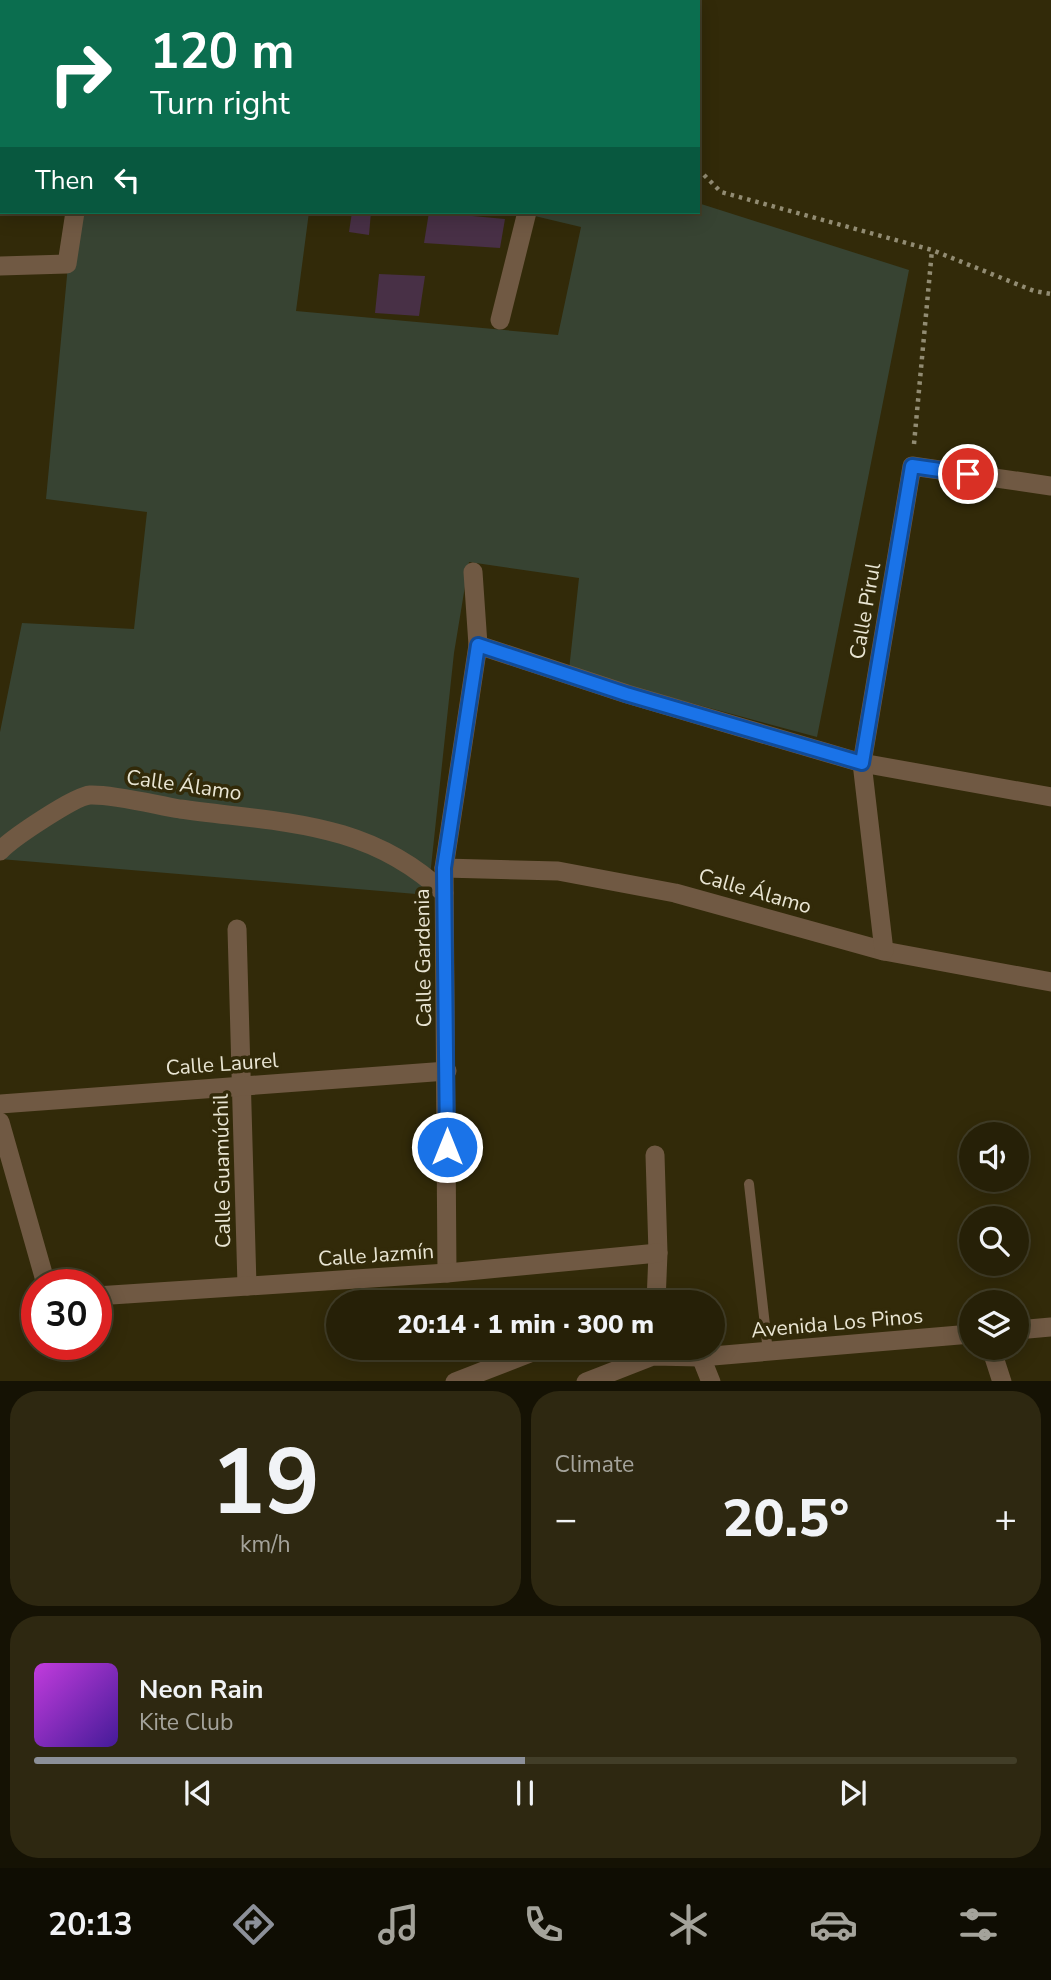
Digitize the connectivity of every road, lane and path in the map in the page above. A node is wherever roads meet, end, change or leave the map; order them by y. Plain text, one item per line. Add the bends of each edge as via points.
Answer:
1 (700, 171) edge
2 (75, 214) edge
3 (526, 214) edge
4 (932, 250) junction
5 (0, 265) edge
6 (1051, 294) edge
7 (500, 320) dead end
8 (912, 466) junction
9 (1051, 486) edge
10 (473, 572) dead end
11 (478, 645) junction
12 (862, 763) junction
13 (1051, 797) edge
14 (0, 851) edge
15 (444, 868) junction
16 (444, 893) junction
17 (237, 929) dead end
18 (884, 951) junction
19 (1051, 982) edge
20 (447, 1071) junction
21 (242, 1085) junction
22 (0, 1104) edge
23 (0, 1122) edge
24 (654, 1155) dead end
25 (749, 1184) dead end
26 (658, 1253) junction
27 (42, 1269) edge
28 (447, 1273) junction
29 (247, 1286) junction
30 (656, 1290) edge
31 (112, 1295) edge
32 (1051, 1327) edge
33 (1029, 1329) edge
34 (959, 1335) edge
35 (768, 1352) junction
36 (725, 1355) edge
37 (511, 1360) edge
38 (628, 1360) edge
39 (702, 1360) edge
40 (995, 1360) edge
41 (455, 1381) edge
42 (586, 1381) edge
43 (711, 1381) edge
44 (1002, 1381) edge

1 - 4 path via 721,192
2 - 5 street via 67,264
3 - 7 street
4 - 6 path
4 - 8 path
8 - 9 street
8 - 12 street, Calle Pirul
10 - 11 street, Calle Gardenia
11 - 12 street
11 - 15 street, Calle Gardenia
12 - 13 street
12 - 18 street, Calle Pirul
14 - 16 street, Calle Álamo via 14,836 89,795 337,831 390,852
15 - 16 street, Calle Gardenia
15 - 18 street, Calle Álamo via 558,871 675,892
16 - 20 street, Calle Gardenia
17 - 21 street, Calle Guamúchil
18 - 19 street, Calle Álamo
20 - 21 street, Calle Laurel
20 - 28 street, Calle Gardenia
21 - 22 street, Calle Laurel
21 - 29 street, Calle Guamúchil
23 - 27 street
24 - 26 street
25 - 35 lane
26 - 28 street, Calle Jazmín
26 - 30 street
28 - 29 street, Calle Jazmín
29 - 31 street, Calle Jazmín
32 - 33 street
34 - 35 street, Avenida Los Pinos
35 - 36 street, Avenida Los Pinos
37 - 41 street
38 - 42 street, Avenida Los Pinos
39 - 43 street
40 - 44 street

